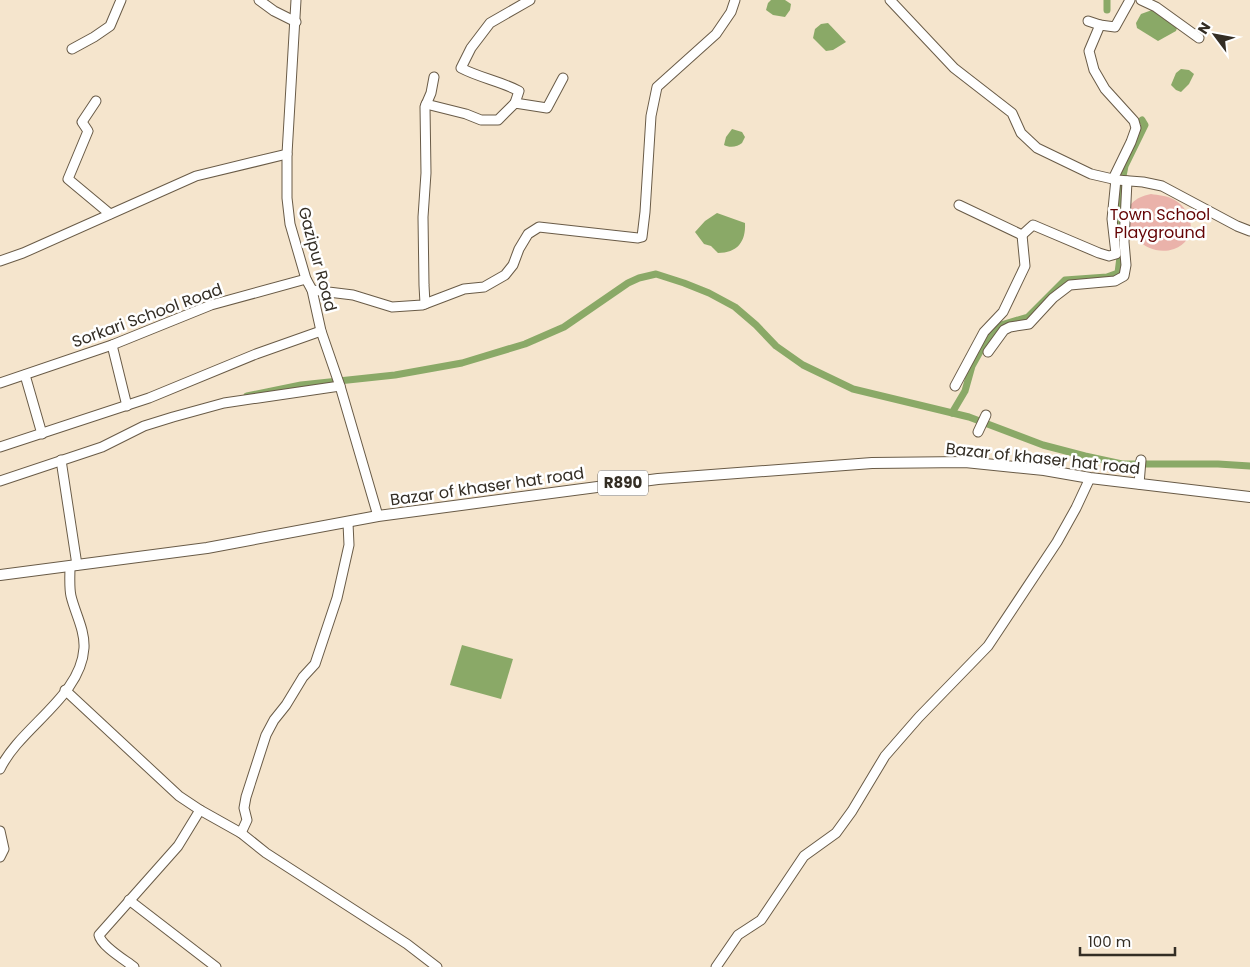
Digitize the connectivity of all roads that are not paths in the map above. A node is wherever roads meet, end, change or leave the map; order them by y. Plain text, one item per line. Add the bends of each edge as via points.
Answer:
1 (121, 0) edge
2 (259, 0) edge
3 (296, 0) edge
4 (530, 0) edge
5 (735, 0) edge
6 (890, 0) edge
7 (1130, 0) edge
8 (1141, 0) edge
9 (1088, 21) dead end
10 (296, 22) junction
11 (1100, 25) junction
12 (1199, 38) dead end
13 (72, 49) dead end
14 (434, 77) dead end
15 (563, 78) dead end
16 (96, 101) dead end
17 (515, 103) junction
18 (426, 104) junction
19 (288, 154) junction
20 (1115, 179) junction
21 (1128, 181) junction
22 (959, 205) dead end
23 (110, 214) junction
24 (1250, 231) edge
25 (1022, 235) junction
26 (0, 261) edge
27 (306, 279) junction
28 (312, 290) junction
29 (426, 304) junction
30 (321, 331) junction
31 (112, 345) junction
32 (988, 352) dead end
33 (25, 375) junction
34 (0, 383) edge
35 (340, 386) junction
36 (955, 386) dead end
37 (127, 406) junction
38 (986, 415) dead end
39 (978, 432) dead end
40 (42, 434) junction
41 (0, 447) edge
42 (61, 460) junction
43 (1141, 460) dead end
44 (1090, 478) junction
45 (1139, 480) junction
46 (0, 481) edge
47 (1250, 497) edge
48 (378, 516) junction
49 (348, 522) junction
50 (74, 565) junction
51 (0, 575) edge
52 (66, 690) junction
53 (0, 770) edge
54 (200, 810) junction
55 (0, 830) edge
56 (242, 833) junction
57 (0, 858) edge
58 (129, 900) junction
59 (134, 967) edge
60 (216, 967) edge
61 (437, 967) edge
62 (716, 967) edge

1 - 13 street via 110,26
2 - 10 street
3 - 10 street, Gazipur Road
4 - 17 street via 490,24 471,48 461,68 519,91
5 - 29 street via 732,12 716,34 657,87 651,116 642,237 539,227 528,234 505,275 484,287 464,289
6 - 20 street via 954,68 1012,113 1020,133 1037,148 1091,174
7 - 11 street via 1114,27
8 - 12 street
9 - 11 street
10 - 19 street, Gazipur Road
11 - 20 street via 1089,51 1094,70 1136,128
14 - 18 street
15 - 17 street via 548,108
16 - 23 street via 82,122 88,131 68,179
17 - 18 street via 498,120 481,120
18 - 29 street
19 - 23 street via 196,176
19 - 27 street, Gazipur Road via 290,224
20 - 21 street
20 - 25 street via 1112,219 1116,254 1099,253 1033,225
21 - 24 street via 1162,186
21 - 32 street via 1124,276 1115,281 1076,284 1066,288 1029,324 1004,330
22 - 25 street
23 - 26 street
25 - 36 street via 1025,266 1003,312 984,332
27 - 28 street, Gazipur Road
27 - 31 street, Sorkari School Road via 211,304
28 - 29 street via 353,295 392,307
28 - 30 street, Gazipur Road
30 - 35 street, Gazipur Road
30 - 37 street
31 - 33 street, Sorkari School Road
31 - 37 street
33 - 34 street, Sorkari School Road
33 - 40 street
35 - 42 street via 224,403 144,426 102,447
35 - 48 street, Gazipur Road
37 - 40 street
38 - 39 street
40 - 41 street
42 - 46 street
42 - 50 street
43 - 45 street
44 - 45 main road, Bazar of khaser hat road / R890
44 - 48 main road, Bazar of khaser hat road / R890 via 966,462 872,463 658,478
44 - 62 street via 1057,542 988,646 885,756 836,833 804,856 762,920 738,935
45 - 47 main road, Bazar of khaser hat road / R890
48 - 49 main road, Bazar of khaser hat road / R890
49 - 50 main road, Bazar of khaser hat road / R890 via 207,548
49 - 56 street via 349,545 337,598 314,664 266,735 246,797 247,820
50 - 51 main road, Bazar of khaser hat road / R890
50 - 52 street via 70,593 84,638 84,649 78,673
52 - 53 street via 17,744
52 - 54 street via 170,789
54 - 56 street
54 - 58 street via 178,846
55 - 57 street via 4,849
56 - 61 street via 266,853
58 - 59 street via 99,935 105,945
58 - 60 street

